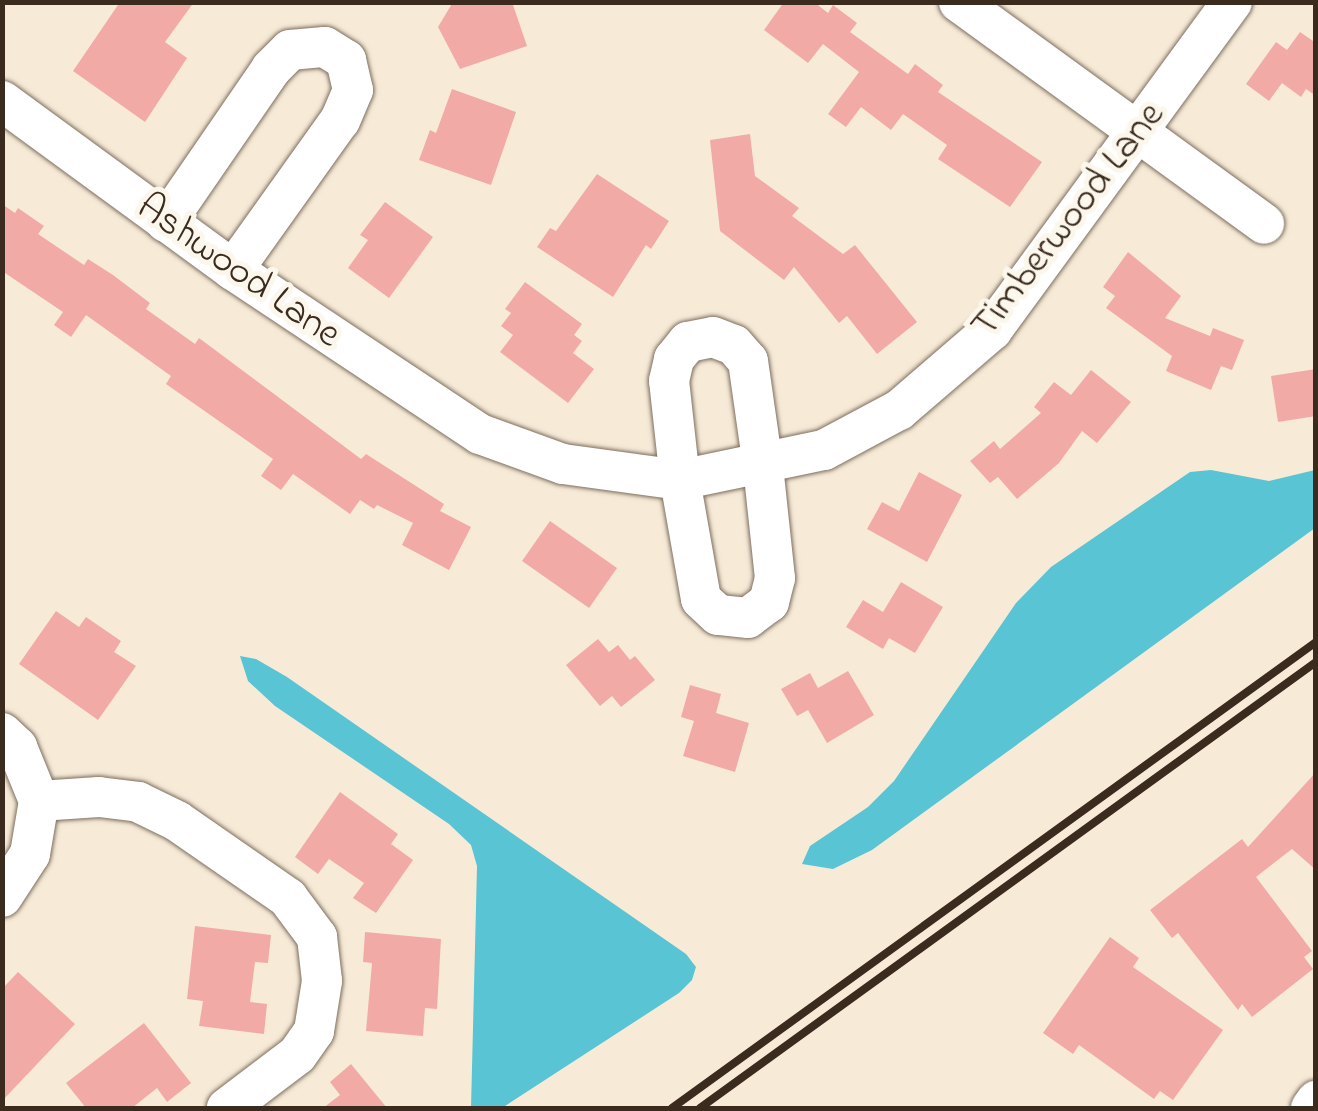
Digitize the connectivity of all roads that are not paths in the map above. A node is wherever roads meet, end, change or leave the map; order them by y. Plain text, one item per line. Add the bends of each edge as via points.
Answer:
1 (959, 2) edge
2 (1232, 2) edge
3 (2, 101) edge
4 (1140, 133) junction
5 (166, 222) junction
6 (1264, 224) dead end
7 (233, 270) junction
8 (480, 434) joint
9 (763, 466) junction
10 (680, 480) junction
11 (2, 734) edge
12 (39, 801) junction
13 (2, 897) edge
14 (1316, 1102) edge
15 (226, 1108) edge
16 (1310, 1108) edge

1 - 4 street
2 - 4 street, Timberwood Lane
3 - 5 street, Ashwood Lane
4 - 6 street
4 - 9 street, Timberwood Lane via 992,330 899,410 824,450
5 - 7 street, Ashwood Lane
5 - 7 street via 290,50 324,46 346,60 353,90 340,120
7 - 8 street, Ashwood Lane
8 - 10 street, Timberwood Lane via 563,464
9 - 10 street, Timberwood Lane
9 - 10 street via 748,361 714,337 688,342 668,381
9 - 10 street via 775,578 770,602 748,618 718,615 702,599
11 - 12 street via 17,747
12 - 13 street via 30,854
12 - 15 street via 138,802 178,821 288,898 317,937 322,981 314,1031 297,1055
14 - 16 street

